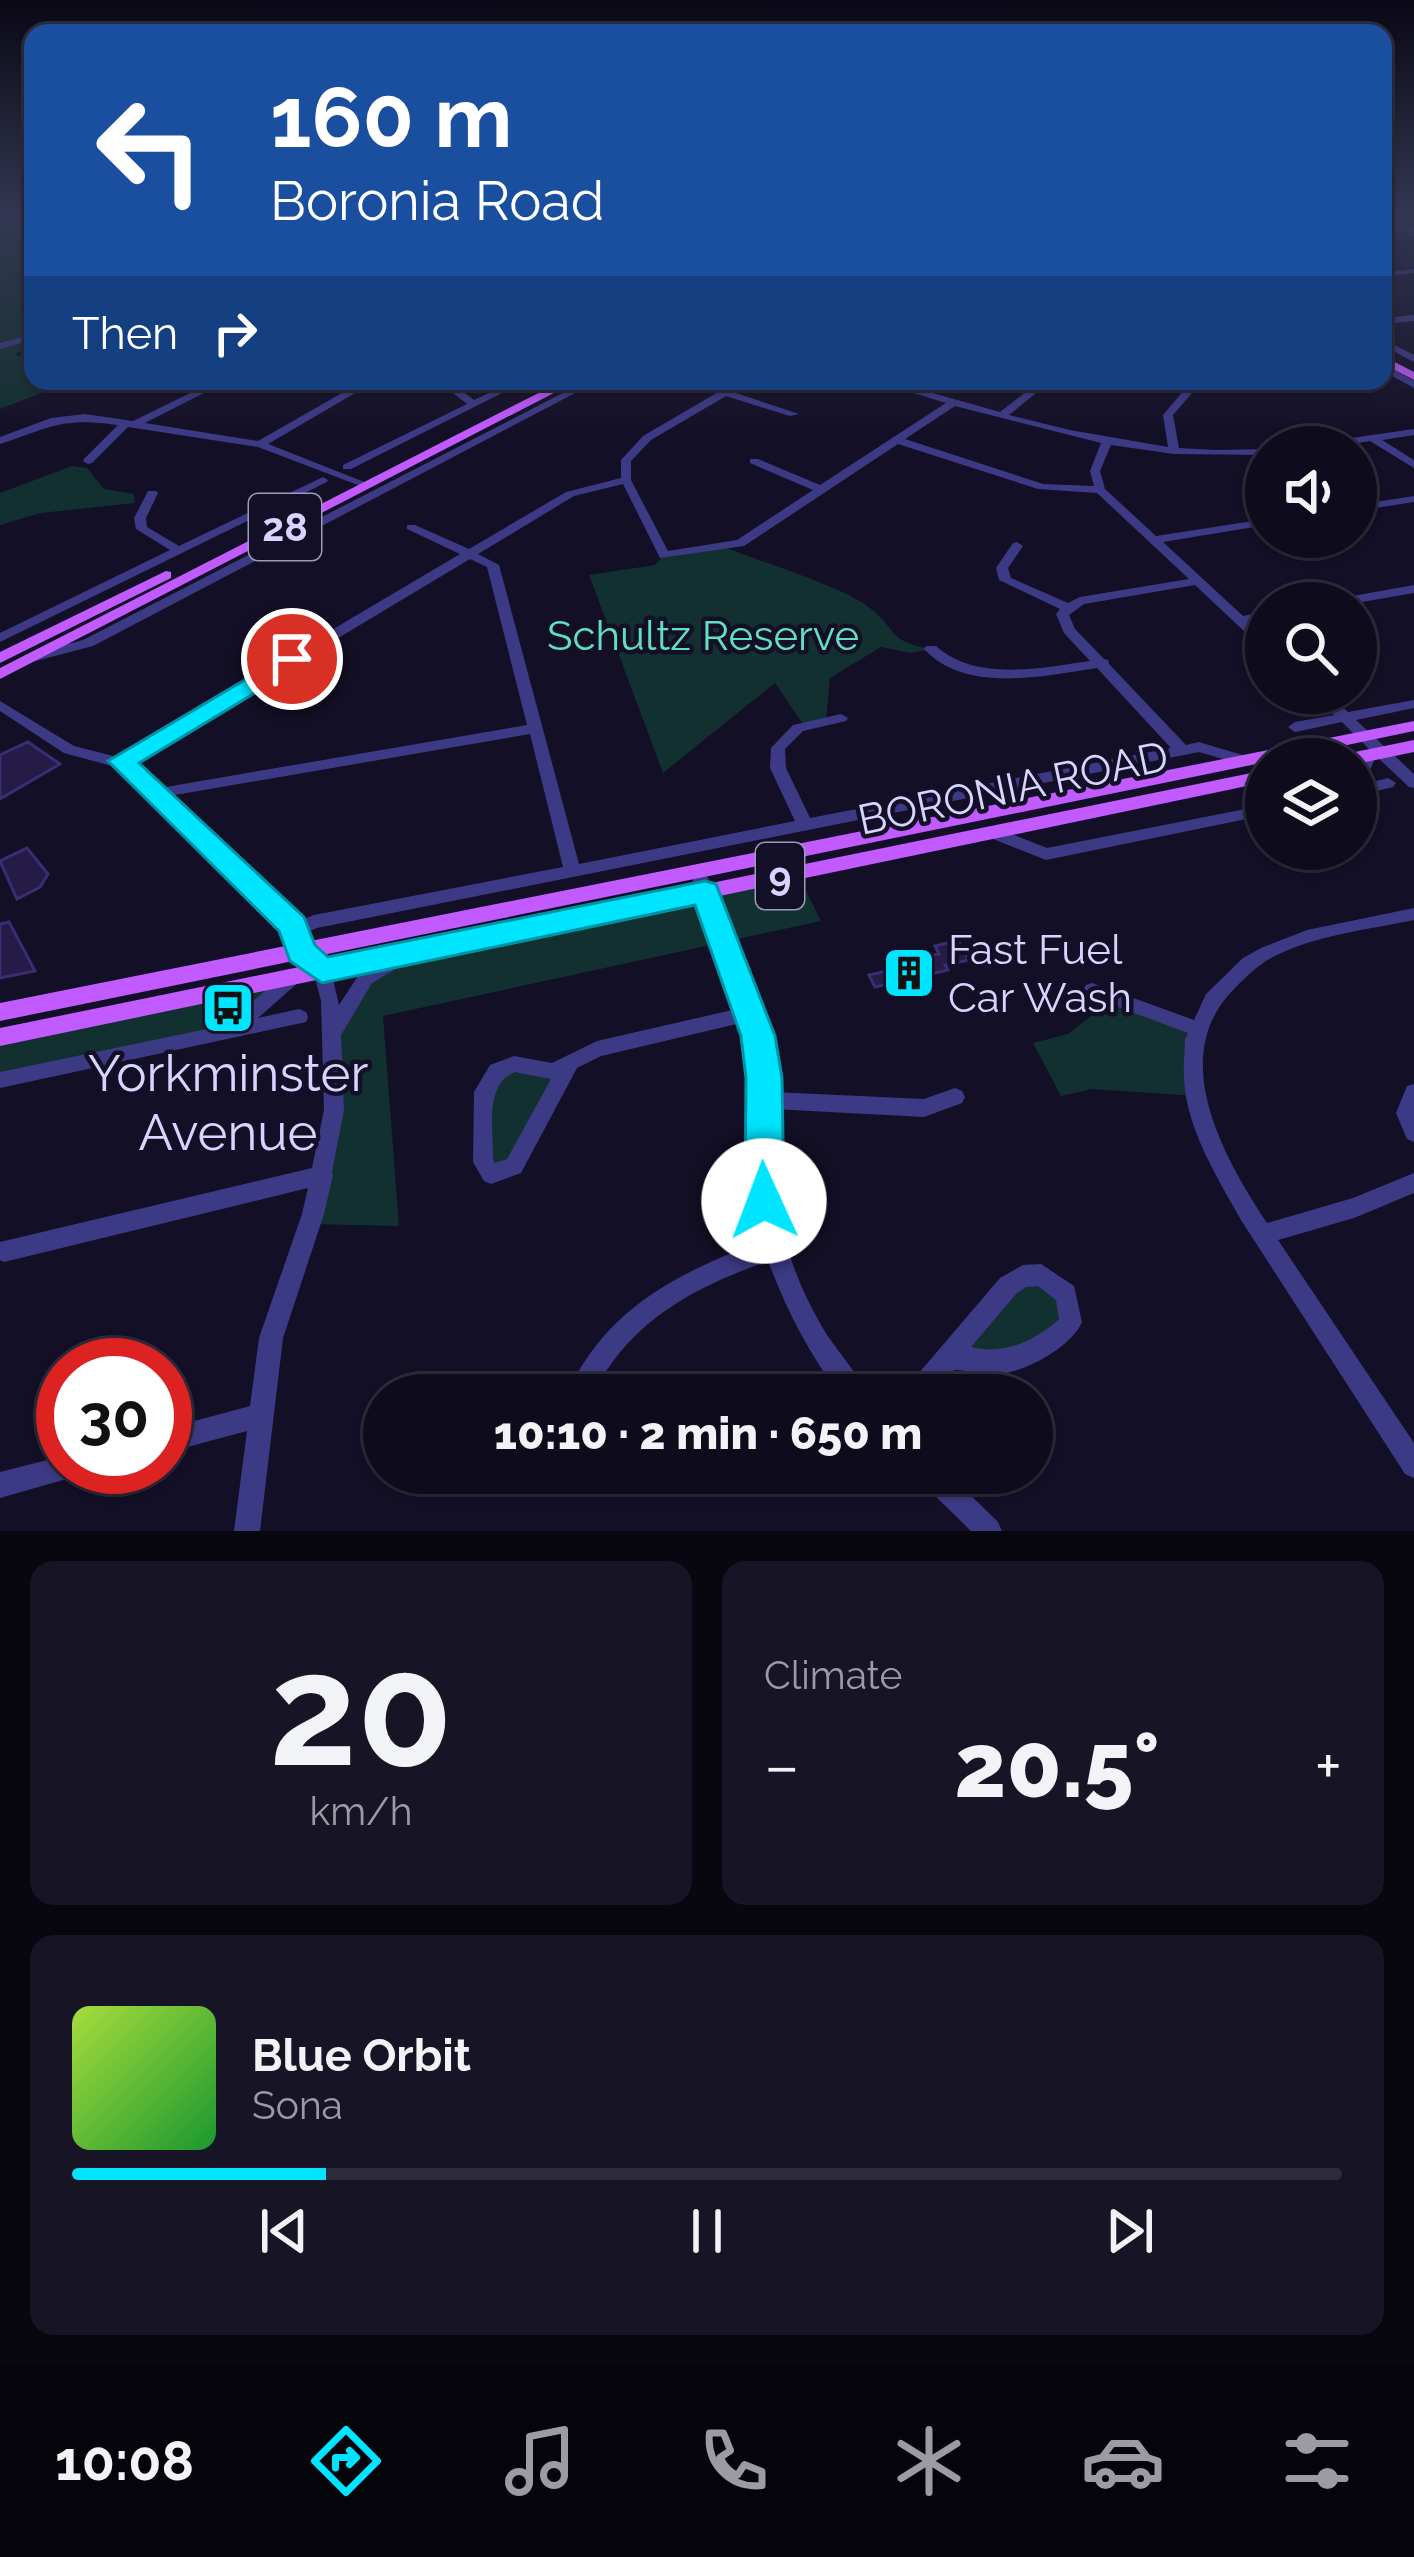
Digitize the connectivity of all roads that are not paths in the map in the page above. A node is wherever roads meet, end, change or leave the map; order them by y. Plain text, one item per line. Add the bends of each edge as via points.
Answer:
1 (202, 390) edge
2 (455, 390) edge
3 (503, 390) edge
4 (532, 390) edge
5 (551, 390) edge
6 (576, 390) edge
7 (728, 390) edge
8 (914, 390) edge
9 (1035, 390) edge
10 (1189, 390) edge
11 (352, 391) dead end
12 (724, 392) junction
13 (954, 402) junction
14 (474, 405) junction
15 (794, 414) dead end
16 (1003, 415) junction
17 (130, 423) junction
18 (1414, 432) edge
19 (1377, 437) edge
20 (897, 440) junction
21 (0, 441) edge
22 (1377, 441) edge
23 (1107, 442) junction
24 (260, 444) junction
25 (1174, 451) junction
26 (1245, 452) edge
27 (88, 461) dead end
28 (754, 461) dead end
29 (1414, 465) edge
30 (356, 478) junction
31 (322, 480) dead end
32 (626, 480) junction
33 (822, 490) junction
34 (1100, 490) junction
35 (152, 493) dead end
36 (1414, 499) edge
37 (1377, 505) edge
38 (1245, 525) edge
39 (411, 527) dead end
40 (1153, 540) junction
41 (1017, 546) dead end
42 (178, 550) junction
43 (471, 553) junction
44 (1197, 581) junction
45 (1414, 590) edge
46 (1377, 596) edge
47 (128, 601) junction
48 (1066, 607) junction
49 (1245, 619) edge
50 (1240, 620) junction
51 (1245, 625) edge
52 (0, 638) edge
53 (931, 649) dead end
54 (0, 658) edge
55 (32, 658) junction
56 (1102, 663) junction
57 (0, 674) edge
58 (1414, 704) edge
59 (0, 705) edge
60 (1341, 714) edge
61 (841, 718) dead end
62 (1345, 718) junction
63 (1414, 726) edge
64 (1295, 727) dead end
65 (536, 728) junction
66 (1358, 738) edge
67 (1377, 745) edge
68 (1414, 746) edge
69 (1182, 750) junction
70 (1377, 750) edge
71 (1377, 759) edge
72 (1244, 760) joint
73 (122, 761) junction
74 (1245, 780) edge
75 (1388, 783) dead end
76 (1414, 784) edge
77 (1377, 785) edge
78 (159, 794) junction
79 (1245, 814) edge
80 (805, 825) junction
81 (994, 832) junction
82 (573, 872) junction
83 (701, 881) junction
84 (1414, 914) edge
85 (298, 941) junction
86 (415, 952) junction
87 (322, 970) junction
88 (294, 976) junction
89 (1092, 990) dead end
90 (0, 1012) edge
91 (751, 1013) junction
92 (299, 1017) dead end
93 (1198, 1029) junction
94 (231, 1030) junction
95 (334, 1031) junction
96 (0, 1037) edge
97 (569, 1065) junction
98 (0, 1080) edge
99 (1414, 1092) edge
100 (955, 1097) dead end
101 (765, 1100) junction
102 (1414, 1133) edge
103 (323, 1175) junction
104 (1414, 1183) edge
105 (1263, 1234) junction
106 (774, 1249) junction
107 (4, 1251) dead end
108 (948, 1360) junction
109 (591, 1374) edge
110 (840, 1374) edge
111 (935, 1374) edge
112 (262, 1415) junction
113 (192, 1434) edge
114 (1414, 1465) edge
115 (36, 1475) edge
116 (0, 1485) edge
117 (949, 1494) edge
118 (980, 1528) edge
119 (247, 1531) edge

1 - 17 street
2 - 14 street
3 - 14 street
4 - 30 main road, 28
5 - 30 main road, 28
6 - 55 street via 88,643
7 - 12 street
8 - 13 street
9 - 16 street
10 - 25 street via 1168,415
11 - 24 street
12 - 15 street
12 - 32 street via 638,444 625,463
13 - 16 street
13 - 20 street
14 - 30 street via 398,442
16 - 23 street
17 - 21 street via 71,411
17 - 24 street
17 - 27 street
18 - 19 street
20 - 33 street
20 - 34 street via 1035,485
22 - 29 street
23 - 25 street
23 - 34 street via 1095,471
24 - 30 street
25 - 26 street
28 - 33 street
30 - 47 main road, 28
31 - 42 street
32 - 33 street via 658,550 675,556 735,546
32 - 43 street via 576,491
34 - 40 street
35 - 42 street via 142,529
36 - 37 street
38 - 40 street
39 - 43 street
40 - 44 street
41 - 48 street via 1002,577
42 - 52 street
43 - 65 street via 494,566
43 - 73 street
44 - 48 street
44 - 50 street
45 - 46 street
47 - 54 main road, 28
47 - 55 main road, 28
48 - 56 street via 1065,625
49 - 50 street
50 - 51 street
53 - 56 street via 970,673
55 - 57 main road, 28
56 - 69 street
58 - 62 street
59 - 73 street via 69,750
60 - 62 street
61 - 80 street via 798,728 778,748 780,775
62 - 64 street
62 - 66 street
63 - 67 main road, BORONIA ROAD / 9
65 - 78 street
65 - 82 street
68 - 70 main road, BORONIA ROAD / 9
69 - 72 street, BORONIA ROAD via 1205,747
69 - 80 street, BORONIA ROAD
71 - 76 street
72 - 83 main road, BORONIA ROAD / 9
73 - 78 street
74 - 81 main road, BORONIA ROAD / 9
75 - 77 street
78 - 85 street
79 - 81 street via 1046,854
80 - 82 street, BORONIA ROAD
81 - 83 main road, BORONIA ROAD / 9
82 - 85 street, BORONIA ROAD via 314,922
83 - 85 main road, BORONIA ROAD / 9
83 - 86 main road, BORONIA ROAD / 9
83 - 91 street
84 - 93 street via 1267,952 1233,976
85 - 87 street
85 - 90 main road, BORONIA ROAD / 9
86 - 87 main road, BORONIA ROAD / 9
86 - 95 street via 366,978
87 - 88 main road, BORONIA ROAD / 9
87 - 95 street
88 - 94 street
88 - 96 main road, BORONIA ROAD / 9
89 - 93 street
91 - 97 street via 597,1049
91 - 101 street
92 - 94 street
93 - 105 street via 1200,1116
94 - 98 street
95 - 103 street
97 - 97 street via 514,1166 491,1174 483,1162 487,1082 514,1064 550,1071
99 - 102 street via 1406,1113
100 - 101 street via 924,1108
101 - 106 street via 762,1171
103 - 107 street
103 - 112 street via 276,1316
104 - 105 street
105 - 114 street
106 - 109 street via 712,1268 647,1306
106 - 110 street
108 - 108 street via 1015,1280 1041,1275 1066,1294 1071,1322 1057,1337 999,1363
108 - 111 street
112 - 113 street
112 - 119 street
115 - 116 street
117 - 118 street

